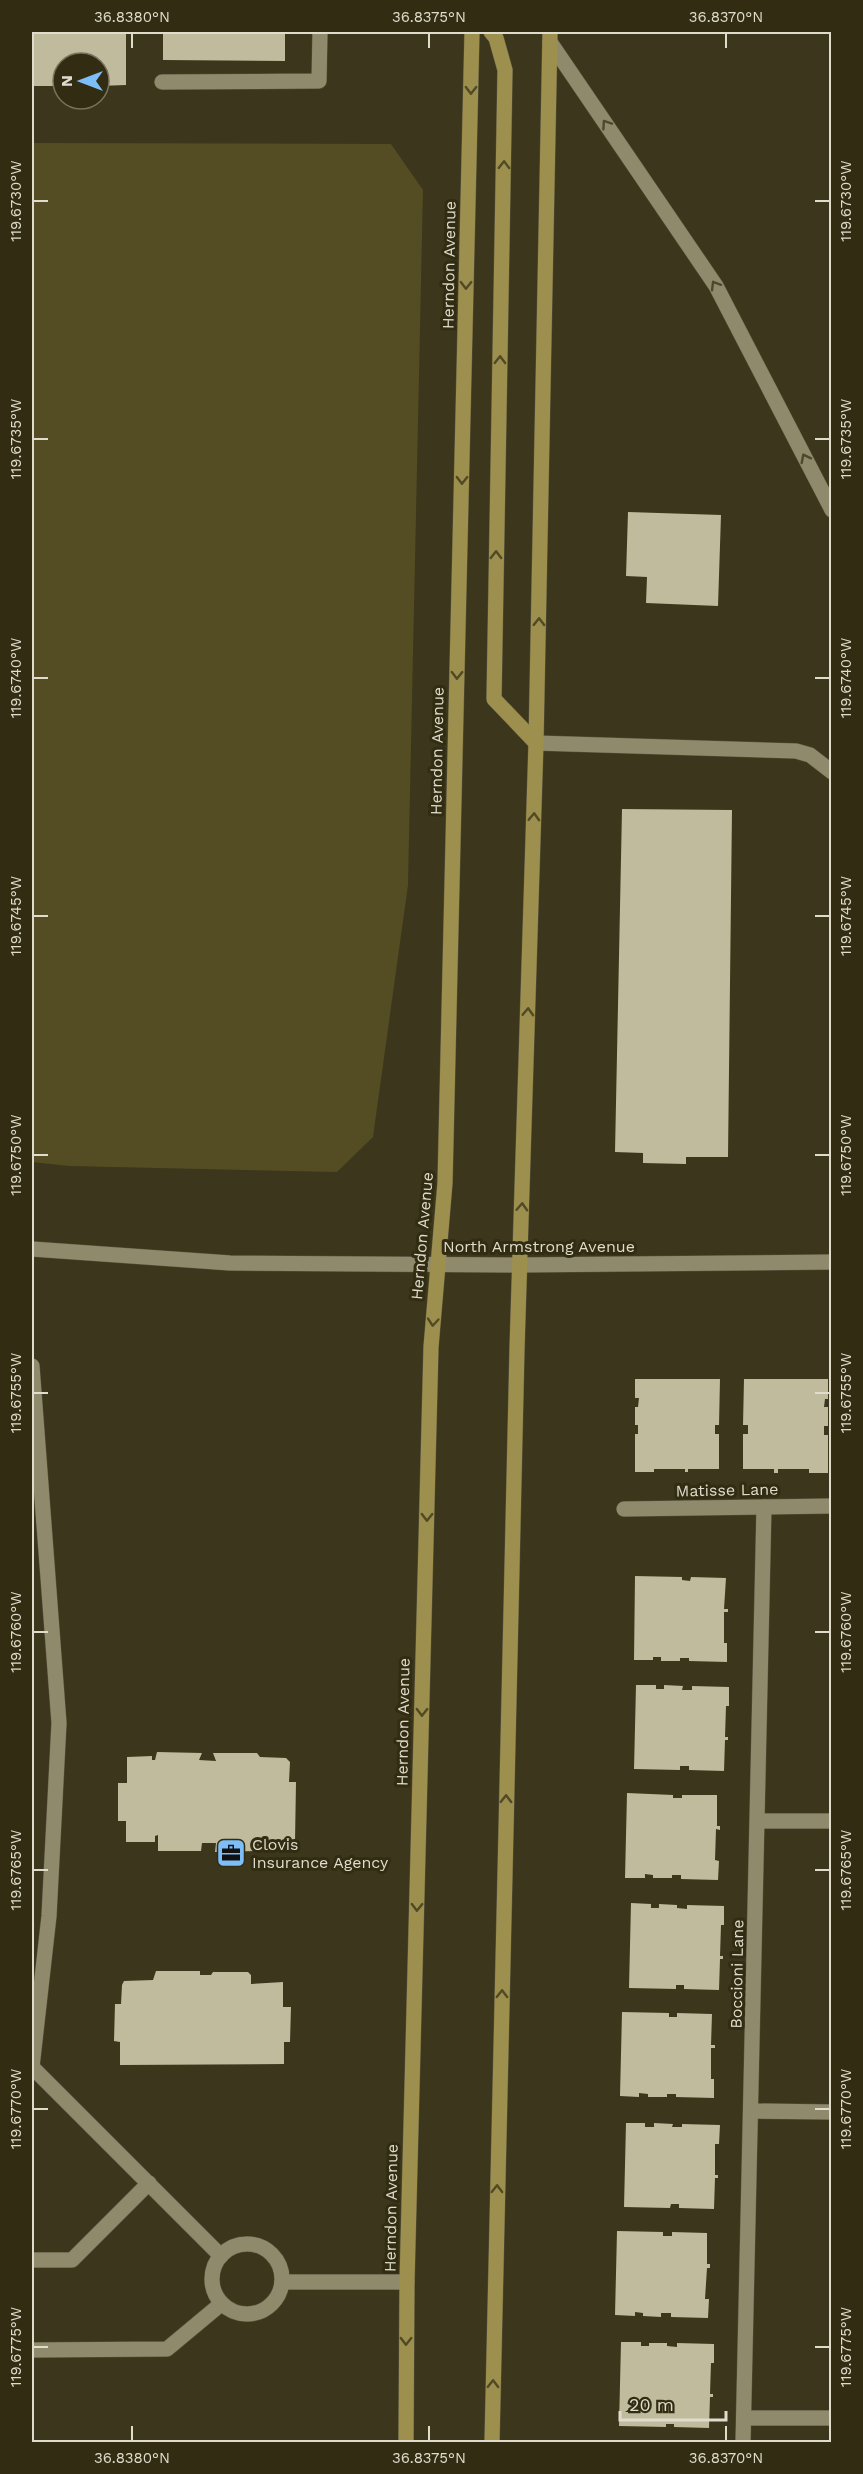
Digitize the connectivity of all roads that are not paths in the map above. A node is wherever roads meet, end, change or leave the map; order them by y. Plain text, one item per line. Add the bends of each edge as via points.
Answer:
1 (320, 32) edge
2 (472, 32) edge
3 (491, 32) edge
4 (550, 37) edge
5 (162, 82) dead end
6 (831, 510) edge
7 (536, 743) junction
8 (831, 772) edge
9 (32, 1249) edge
10 (831, 1262) edge
11 (438, 1264) junction
12 (519, 1265) junction
13 (32, 1366) edge
14 (831, 1506) edge
15 (764, 1507) junction
16 (624, 1509) dead end
17 (758, 1821) junction
18 (831, 1821) edge
19 (752, 2111) junction
20 (831, 2112) edge
21 (149, 2183) junction
22 (220, 2256) junction
23 (32, 2260) edge
24 (282, 2282) junction
25 (407, 2283) junction
26 (220, 2304) junction
27 (32, 2350) edge
28 (406, 2402) junction
29 (744, 2418) junction
30 (831, 2418) edge
31 (406, 2442) edge
32 (411, 2442) edge
33 (492, 2442) edge
34 (743, 2442) edge

1 - 5 street via 319,81
2 -> 11 main road, Herndon Avenue via 446,1183
7 -> 3 main road via 494,699 505,70
6 -> 4 street via 716,286
7 -> 4 main road
7 - 8 street via 796,751 810,755
12 -> 7 main road
9 - 11 street, North Armstrong Avenue via 230,1263
10 - 12 street, North Armstrong Avenue
11 - 12 street, North Armstrong Avenue
11 -> 25 main road, Herndon Avenue via 431,1347
33 -> 12 main road
13 - 21 street via 59,1724 49,1916 32,2067
14 - 15 street, Matisse Lane
15 - 16 street, Matisse Lane
15 - 17 street, Boccioni Lane
17 - 18 street
17 - 19 street, Boccioni Lane
19 - 20 street
19 - 29 street, Boccioni Lane
21 - 22 street
21 - 23 street via 72,2260
22 - 24 street via 235,2245 258,2245 276,2259
22 - 26 street via 211,2283
24 - 25 street
24 - 26 street via 273,2303 264,2311 241,2314
25 -> 28 main road, Herndon Avenue
26 - 27 street via 167,2349
28 - 31 main road, Herndon Avenue
28 - 32 main road
29 - 30 street
29 - 34 street, Boccioni Lane

